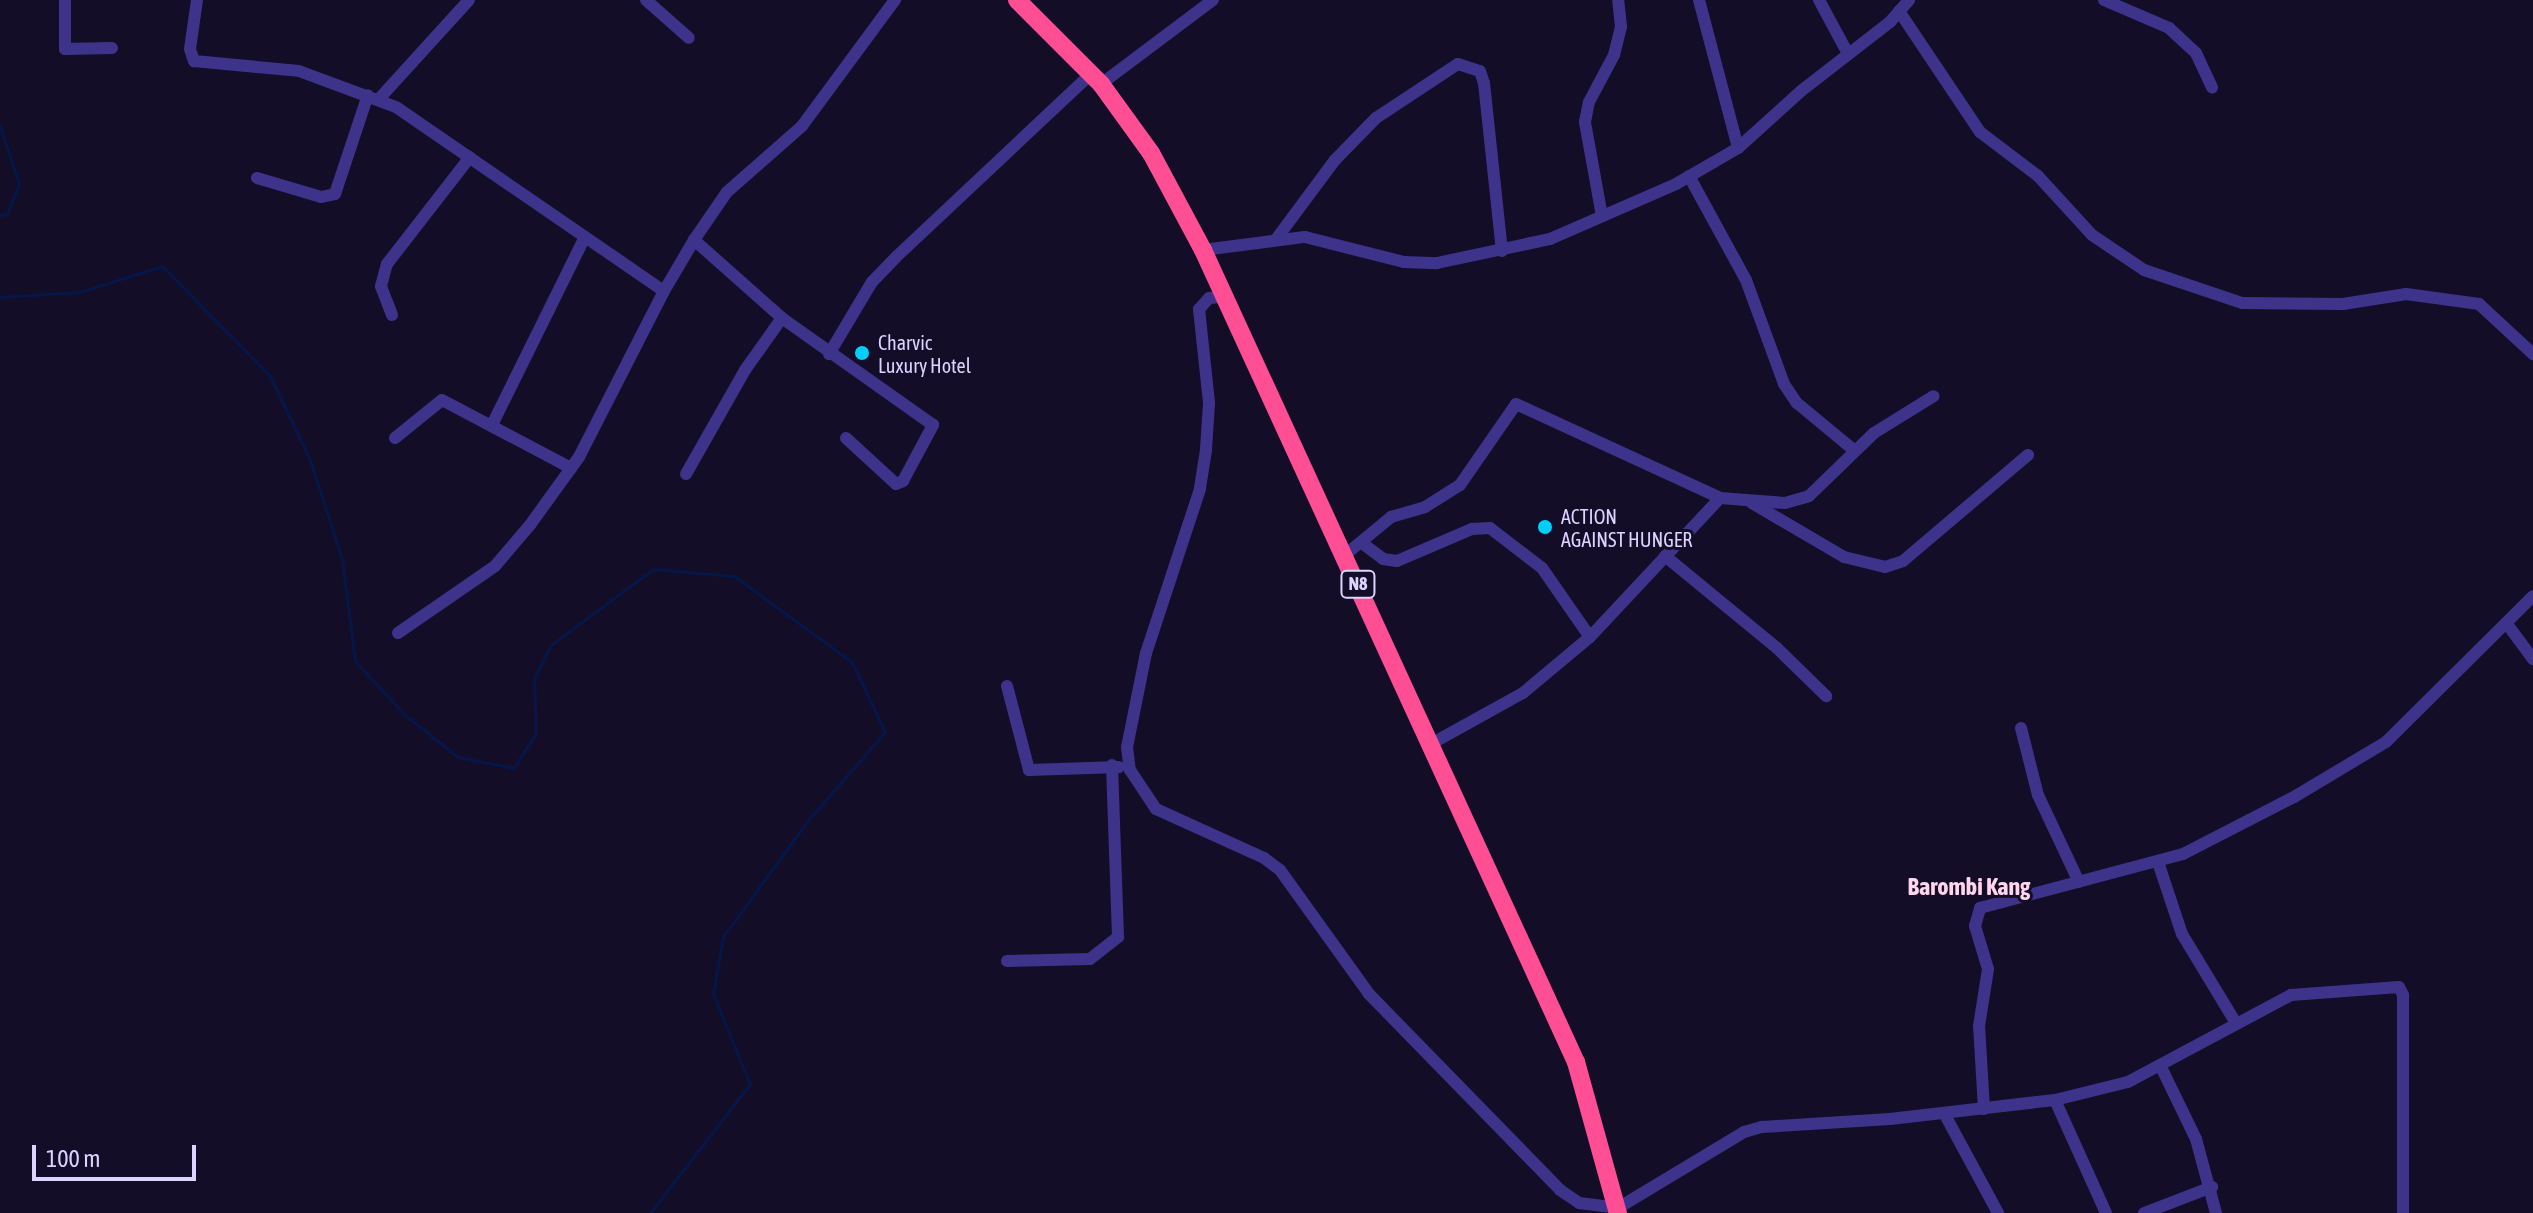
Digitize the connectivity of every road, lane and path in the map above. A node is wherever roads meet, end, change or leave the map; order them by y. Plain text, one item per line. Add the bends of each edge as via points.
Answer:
1 (65, 0) edge
2 (197, 0) edge
3 (469, 0) edge
4 (646, 0) edge
5 (895, 0) edge
6 (1017, 0) edge
7 (1213, 0) edge
8 (1618, 0) edge
9 (1699, 0) edge
10 (1819, 0) edge
11 (1909, 0) edge
12 (2104, 0) edge
13 (1899, 11) junction
14 (689, 38) dead end
15 (112, 48) dead end
16 (1847, 52) junction
17 (1095, 80) junction
18 (2212, 88) dead end
19 (373, 98) junction
20 (1738, 148) junction
21 (470, 157) junction
22 (1689, 176) junction
23 (257, 178) dead end
24 (1602, 216) junction
25 (1277, 238) junction
26 (584, 239) junction
27 (694, 240) junction
28 (1203, 250) junction
29 (1502, 251) junction
30 (664, 291) junction
31 (1221, 297) junction
32 (392, 315) dead end
33 (782, 318) junction
34 (829, 354) junction
35 (2533, 354) edge
36 (1934, 396) dead end
37 (492, 425) junction
38 (395, 438) dead end
39 (846, 438) dead end
40 (1855, 451) junction
41 (2028, 455) dead end
42 (571, 468) junction
43 (686, 474) dead end
44 (1720, 498) junction
45 (1749, 501) junction
46 (1362, 543) junction
47 (1345, 555) junction
48 (1665, 556) junction
49 (2533, 596) edge
50 (2507, 624) junction
51 (398, 633) dead end
52 (1590, 637) junction
53 (2533, 659) edge
54 (1007, 686) dead end
55 (1826, 696) dead end
56 (2021, 728) dead end
57 (1429, 745) junction
58 (1112, 765) junction
59 (1130, 770) junction
60 (2158, 862) junction
61 (2079, 882) junction
62 (1007, 961) dead end
63 (2236, 1023) junction
64 (2161, 1067) junction
65 (2055, 1100) junction
66 (1984, 1109) junction
67 (1944, 1113) junction
68 (2212, 1187) junction
69 (1618, 1210) edge
70 (1998, 1213) edge
71 (2106, 1213) edge
72 (2144, 1213) edge
73 (2216, 1213) edge
74 (2403, 1213) edge

1 - 15 street via 65,49
2 - 19 street via 190,49 194,61 299,71
3 - 19 street
4 - 14 street
5 - 27 street via 802,126 727,192
6 - 17 highway, N8
7 - 17 street
8 - 24 street via 1621,27 1614,55 1589,102 1585,122
9 - 20 street
10 - 16 street
11 - 13 street
12 - 18 street via 2169,28 2196,53
13 - 16 street
13 - 35 street via 1980,132 2038,176 2092,235 2144,270 2242,303 2343,304 2406,294 2479,304
16 - 20 street
17 - 28 highway, N8 via 1151,153
17 - 34 street via 896,257 872,282
19 - 21 street
19 - 23 street via 335,194 321,197
20 - 22 street
21 - 26 street
21 - 32 street via 387,264 381,286
22 - 24 street
22 - 40 street via 1746,280 1784,384 1797,403
24 - 29 street via 1550,239
25 - 28 street
25 - 29 street via 1340,242 1404,262 1437,263
25 - 29 street via 1335,160 1376,118 1458,64 1480,71 1484,83
26 - 30 street
26 - 37 street
27 - 30 street
27 - 33 street
28 - 31 highway, N8
30 - 42 street
31 - 47 highway, N8
31 - 59 street via 1209,298 1199,309 1209,403 1202,476 1146,653 1127,747
33 - 34 street
33 - 43 street via 745,370
34 - 39 street via 933,425 903,481 896,484
36 - 40 street
37 - 38 street via 442,400
37 - 42 street
40 - 45 street via 1809,496 1785,503
41 - 45 street via 1903,561 1885,567 1844,557
42 - 51 street via 495,566
44 - 45 street
44 - 46 street via 1516,404 1460,485 1425,507 1391,517
44 - 48 street
46 - 47 street
46 - 52 street via 1383,559 1397,561 1472,529 1490,528 1542,568
47 - 57 highway, N8
48 - 52 street
48 - 55 street via 1777,648
49 - 50 street
50 - 53 street
50 - 60 street via 2386,742 2208,843
52 - 57 street via 1523,693
54 - 58 street via 1029,770
56 - 61 street via 2038,795
57 - 69 highway, N8 via 1576,1062
58 - 59 street
58 - 62 street via 1118,937 1090,959
59 - 69 street via 1156,809 1280,870 1369,994 1560,1190 1579,1203
60 - 61 street
60 - 63 street via 2182,934
61 - 66 street via 1980,908 1975,915 1988,969 1979,1026
63 - 64 street
63 - 74 street via 2263,1006 2314,990 2402,991
64 - 65 street via 2128,1082
64 - 68 street via 2196,1139
65 - 66 street
65 - 71 street
66 - 67 street
67 - 69 street via 1744,1132
67 - 70 street
68 - 72 street
68 - 73 street

